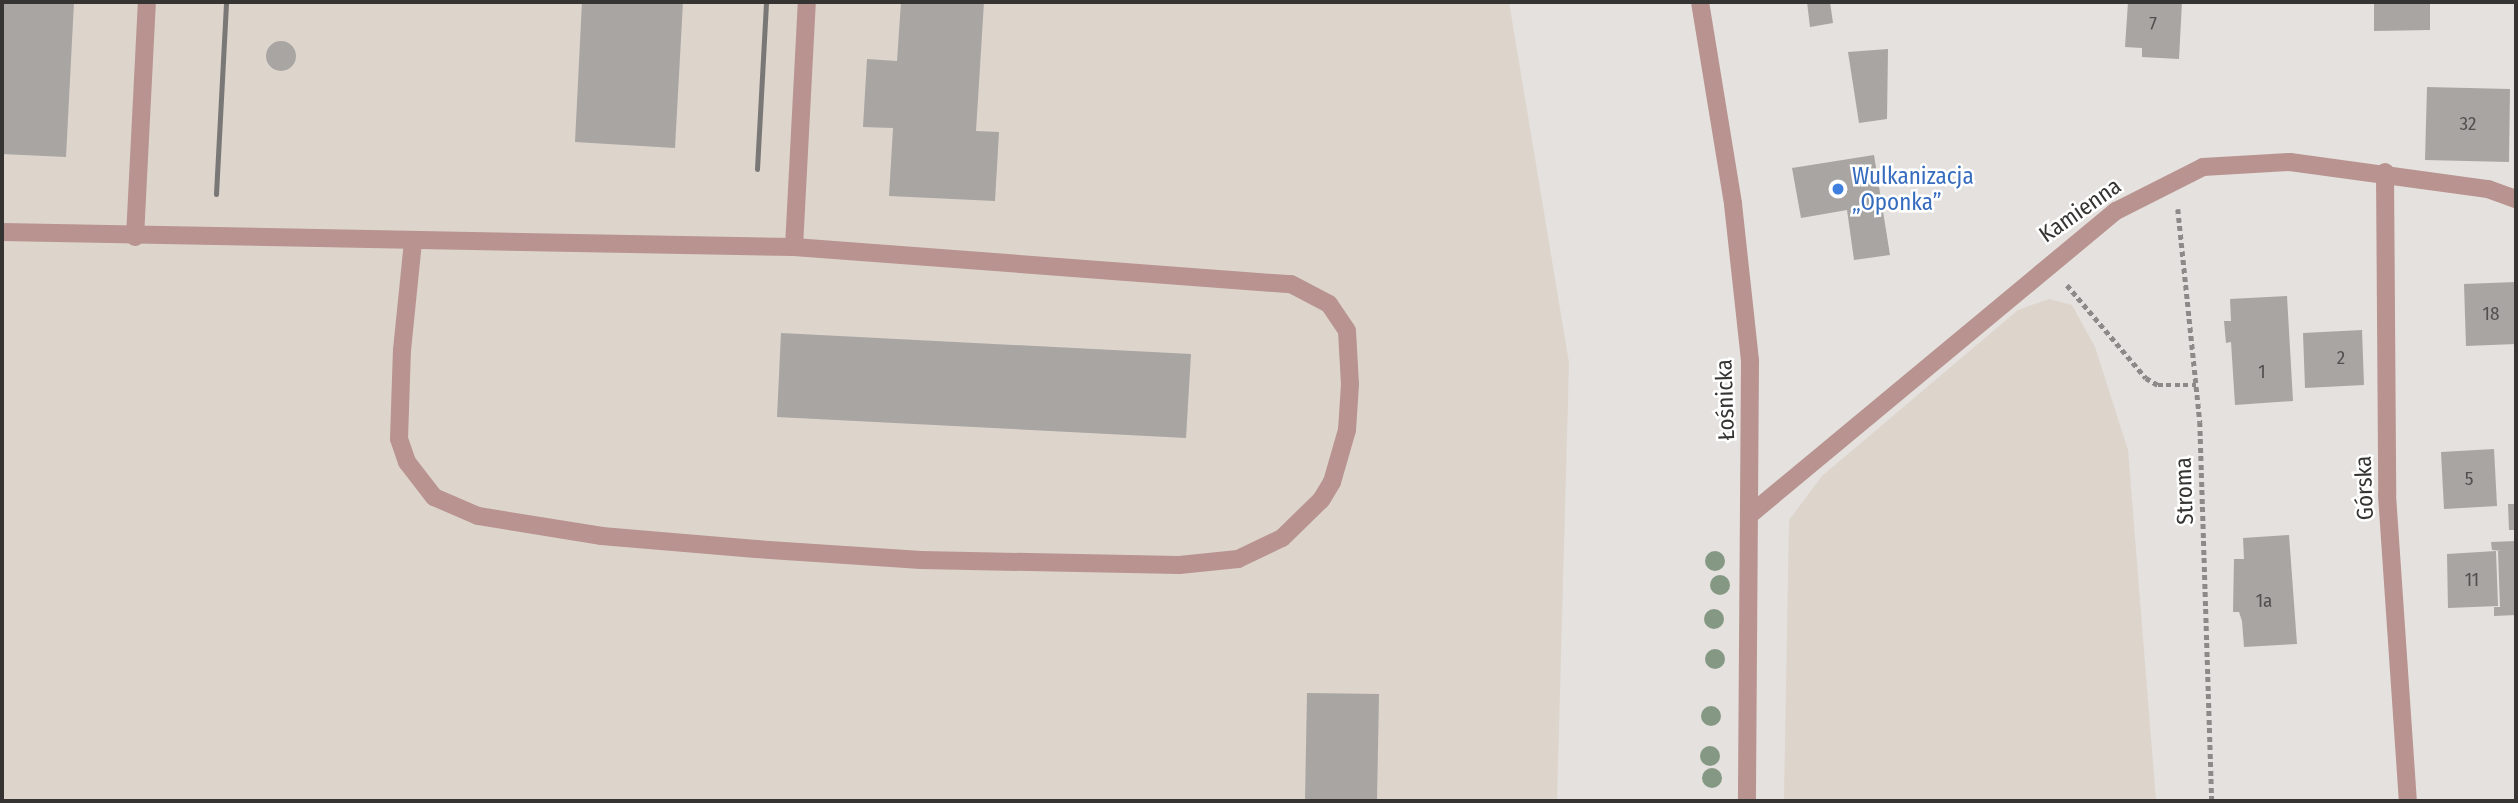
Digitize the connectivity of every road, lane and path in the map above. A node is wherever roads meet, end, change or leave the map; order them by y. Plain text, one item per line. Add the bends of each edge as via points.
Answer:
1 (147, 2) edge
2 (807, 2) edge
3 (1700, 2) edge
4 (2385, 172) junction
5 (2173, 181) junction
6 (2516, 199) edge
7 (2, 232) edge
8 (135, 237) junction
9 (413, 241) junction
10 (794, 247) junction
11 (2048, 263) junction
12 (2196, 386) junction
13 (1752, 513) junction
14 (1747, 801) edge
15 (2212, 801) edge
16 (2408, 801) edge

1 - 8 street
2 - 10 street
3 - 13 street, Łośnicka via 1733,204 1750,361
4 - 5 street, Kamienna via 2290,162 2233,162 2203,167
4 - 6 street, Kamienna via 2488,188
4 - 16 street, Górska via 2387,495
5 - 11 street, Kamienna via 2116,211
5 - 12 path, Stroma
7 - 8 street
8 - 9 street
9 - 10 street
9 - 10 street via 402,350 400,439 407,463 434,496 478,516 602,536 756,549 921,560 1179,565 1238,559 1260,551 1305,518 1332,482 1347,430 1348,340 1338,315 1313,292 1291,284
11 - 12 path via 2146,379 2158,385
11 - 13 street, Kamienna
12 - 15 path, Stroma
13 - 14 street, Łośnicka

